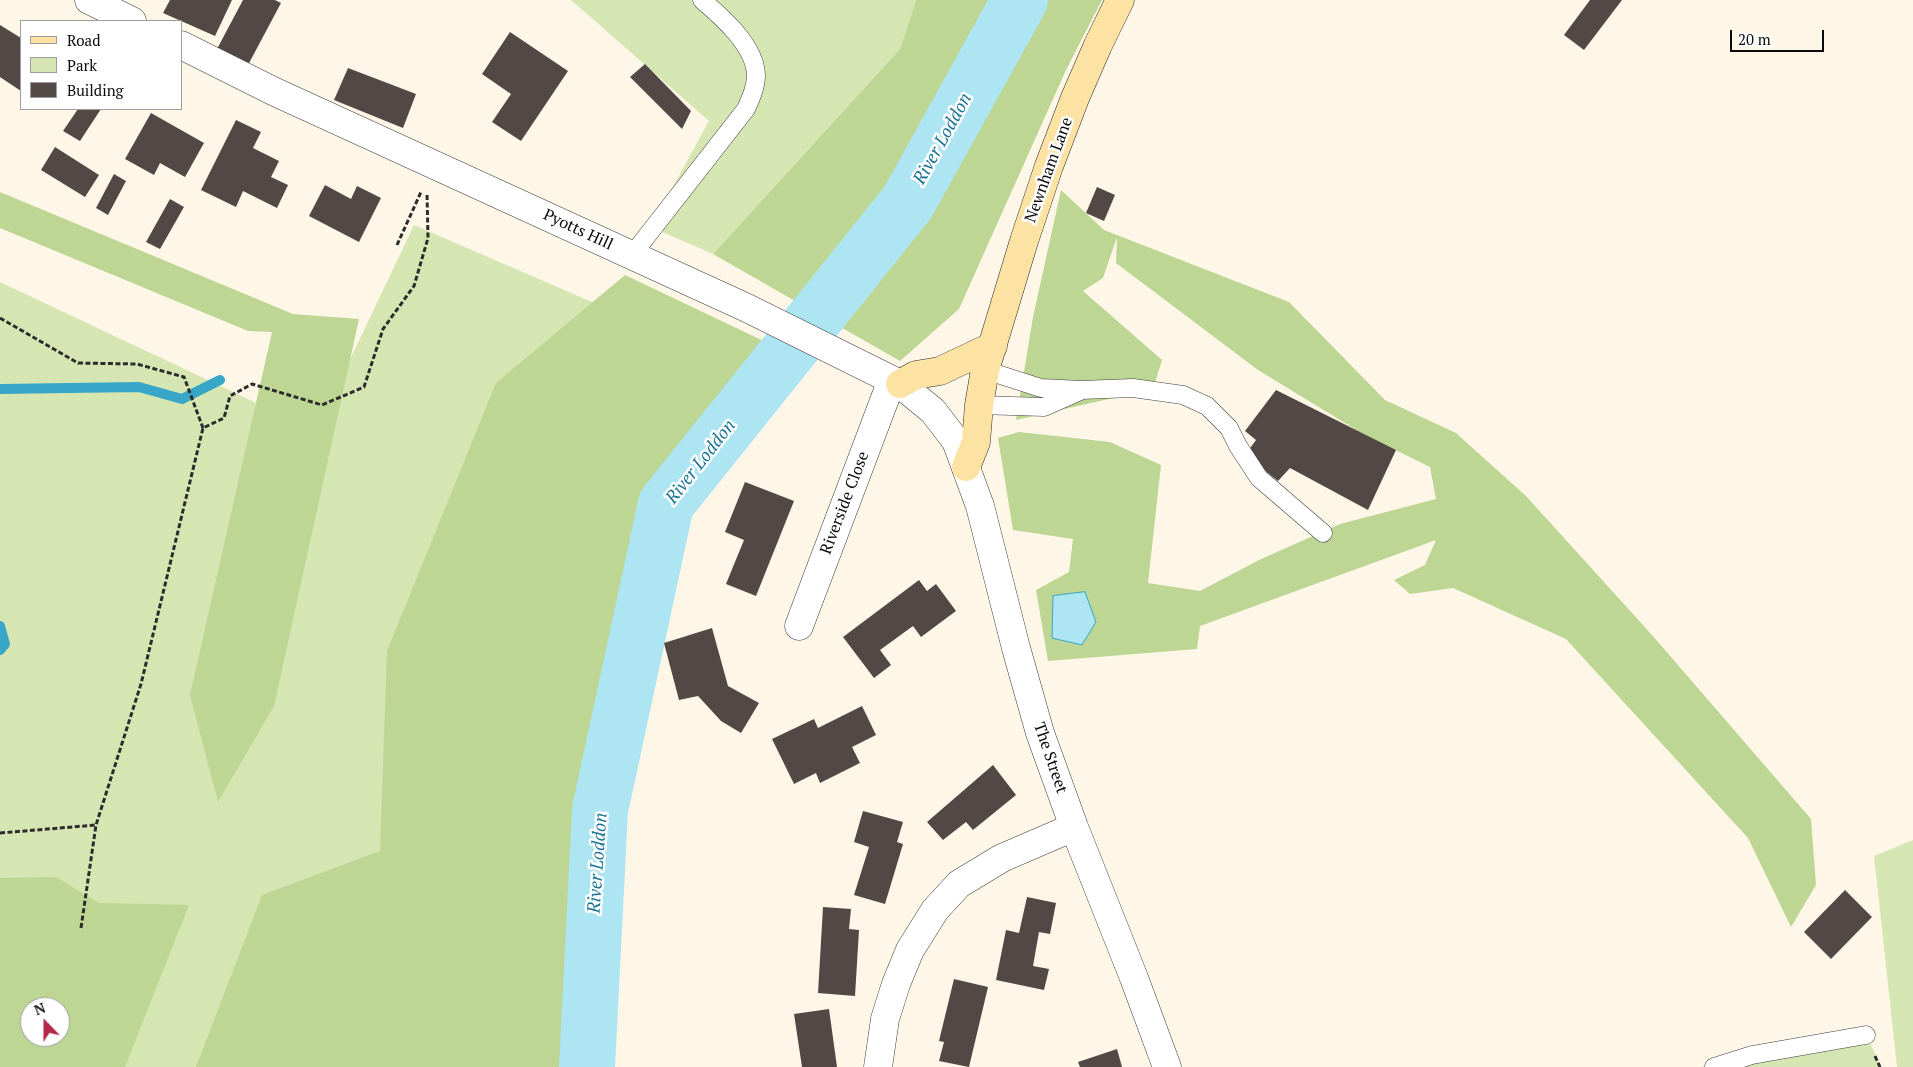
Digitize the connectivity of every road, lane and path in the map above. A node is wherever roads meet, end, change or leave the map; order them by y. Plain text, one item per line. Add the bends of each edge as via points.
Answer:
1 (89, 0) edge
2 (702, 0) edge
3 (1120, 0) edge
4 (130, 20) edge
5 (182, 46) edge
6 (431, 171) junction
7 (397, 245) dead end
8 (632, 255) junction
9 (0, 318) edge
10 (989, 358) junction
11 (896, 382) junction
12 (1081, 390) junction
13 (979, 404) junction
14 (203, 428) junction
15 (956, 441) joint
16 (966, 467) junction
17 (1323, 533) dead end
18 (799, 626) dead end
19 (96, 825) junction
20 (1074, 828) junction
21 (0, 833) edge
22 (81, 928) dead end
23 (1866, 1035) dead end
24 (878, 1067) edge
25 (1167, 1067) edge
26 (1714, 1067) edge

1 - 4 street
2 - 8 lane via 726,20 747,46 756,74 754,93 746,109
3 - 10 street, Newnham Lane via 1090,62 1049,166
5 - 6 street, Pyotts Hill
6 - 7 path
6 - 8 street, Pyotts Hill
6 - 14 path via 426,199 428,238 414,286 383,330 364,387 322,405 252,384 230,396 224,418
8 - 11 street, Pyotts Hill
9 - 14 path via 78,363 137,364 184,377
10 - 11 street
10 - 12 lane via 1041,388
10 - 13 street, Newnham Lane
11 - 15 street, Pyotts Hill via 933,411
11 - 18 street, Riverside Close
12 - 13 lane via 1044,407
12 - 17 lane via 1133,388 1183,395 1207,406 1229,428 1259,478
13 - 16 street, Newnham Lane via 976,442
14 - 19 path via 141,684
15 - 16 street, The Street
16 - 20 street, The Street via 980,506 1040,733
19 - 21 path
19 - 22 path
20 - 24 street via 1002,858 959,884 935,910 910,950 896,984 885,1019
20 - 25 street, The Street
23 - 26 lane via 1752,1055

